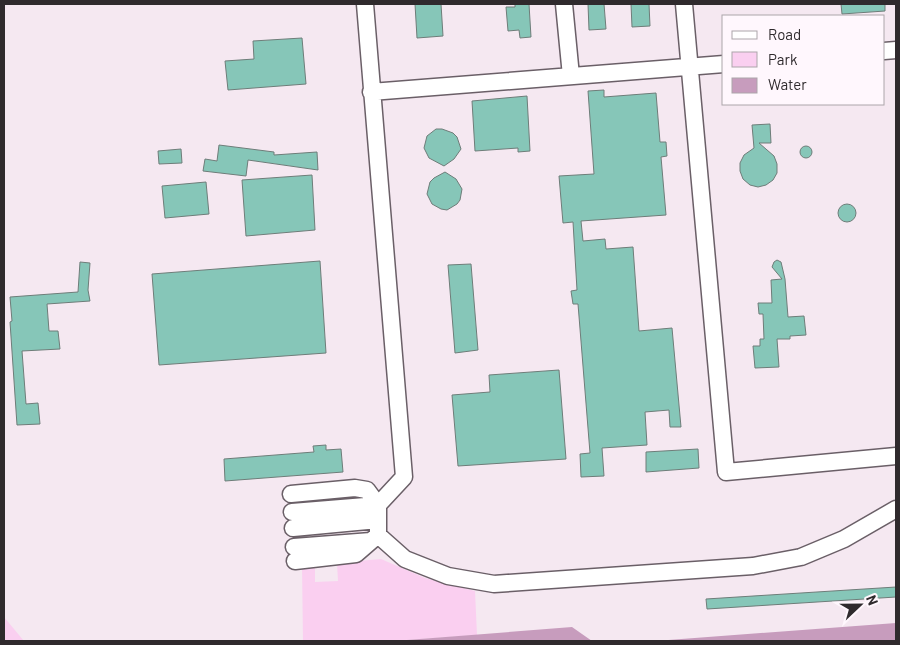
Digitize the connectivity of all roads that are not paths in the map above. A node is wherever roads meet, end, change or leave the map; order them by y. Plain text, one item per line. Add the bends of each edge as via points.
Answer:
1 (365, 4) edge
2 (564, 4) edge
3 (684, 4) edge
4 (722, 64) edge
5 (688, 67) junction
6 (570, 76) junction
7 (371, 92) junction
8 (896, 456) edge
9 (291, 494) dead end
10 (896, 509) edge
11 (292, 520) dead end
12 (376, 525) junction
13 (295, 554) dead end

1 - 7 lane
2 - 6 lane
3 - 5 lane
4 - 5 lane
5 - 6 lane
5 - 8 lane via 726,472
6 - 7 lane
7 - 12 lane via 404,477
9 - 12 lane via 367,490
10 - 12 lane via 844,539 801,558 753,566 494,584 448,576 405,559
11 - 12 lane
12 - 13 lane via 356,554

